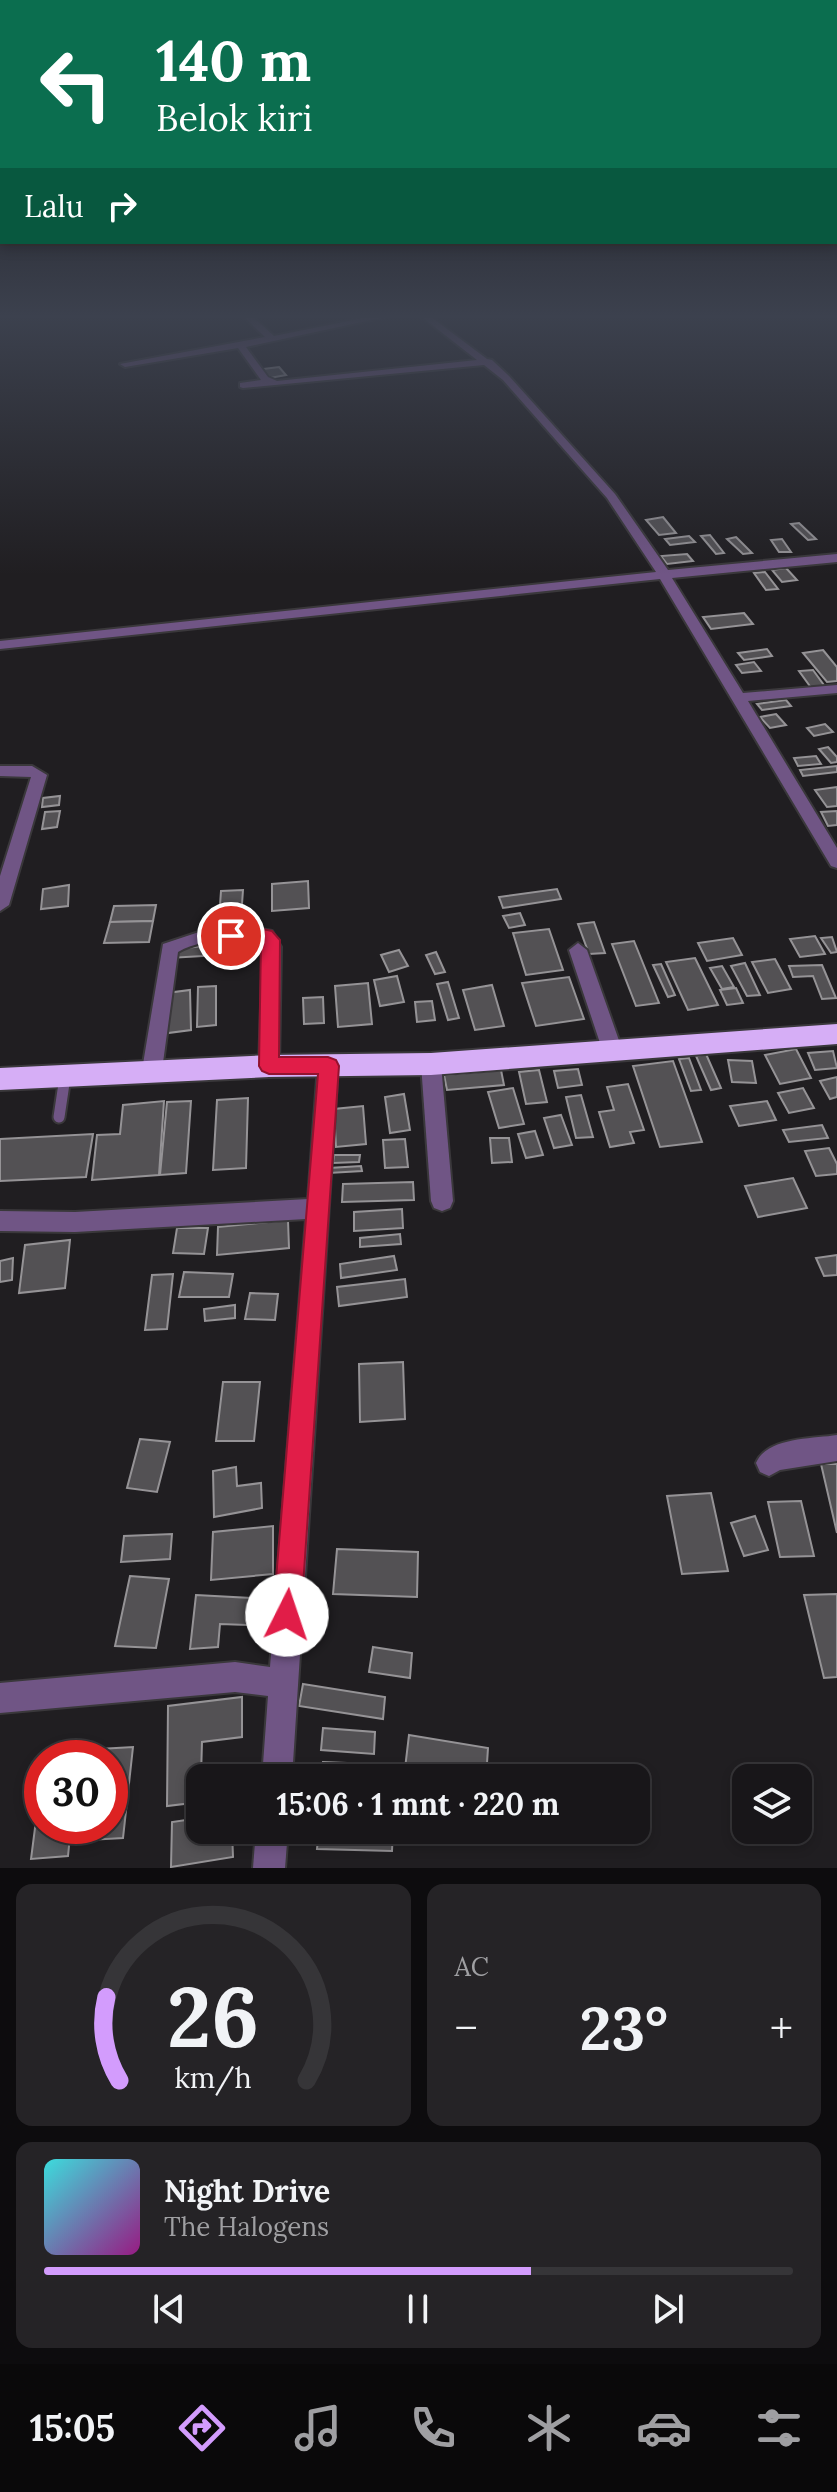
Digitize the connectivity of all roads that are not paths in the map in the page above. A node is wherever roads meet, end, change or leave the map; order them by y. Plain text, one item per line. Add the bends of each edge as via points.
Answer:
1 (525, 401) edge
2 (837, 558) edge
3 (663, 573) junction
4 (0, 645) edge
5 (837, 689) edge
6 (738, 698) junction
7 (0, 771) edge
8 (837, 862) edge
9 (0, 905) edge
10 (578, 950) dead end
11 (837, 1034) edge
12 (612, 1049) junction
13 (431, 1064) junction
14 (269, 1066) junction
15 (328, 1066) junction
16 (152, 1070) junction
17 (65, 1076) junction
18 (0, 1079) edge
19 (59, 1117) dead end
20 (442, 1201) dead end
21 (317, 1208) junction
22 (0, 1221) edge
23 (837, 1448) edge
24 (769, 1463) dead end
25 (285, 1683) junction
26 (0, 1698) edge
27 (278, 1764) edge
28 (271, 1844) edge
29 (269, 1868) edge

1 - 3 street via 611,496
2 - 3 street
3 - 4 street
3 - 6 street
5 - 6 street
6 - 8 street
7 - 9 street via 39,775
10 - 12 street
11 - 12 highway
12 - 13 highway
13 - 15 highway
13 - 20 street
14 - 15 highway
14 - 16 highway
14 - 16 street via 272,947 266,936 253,934 185,939 169,949
15 - 21 street
16 - 17 highway
17 - 18 highway
17 - 19 lane
21 - 22 street via 75,1222
21 - 25 street
23 - 24 street
25 - 26 street via 235,1677
25 - 27 street
28 - 29 street

